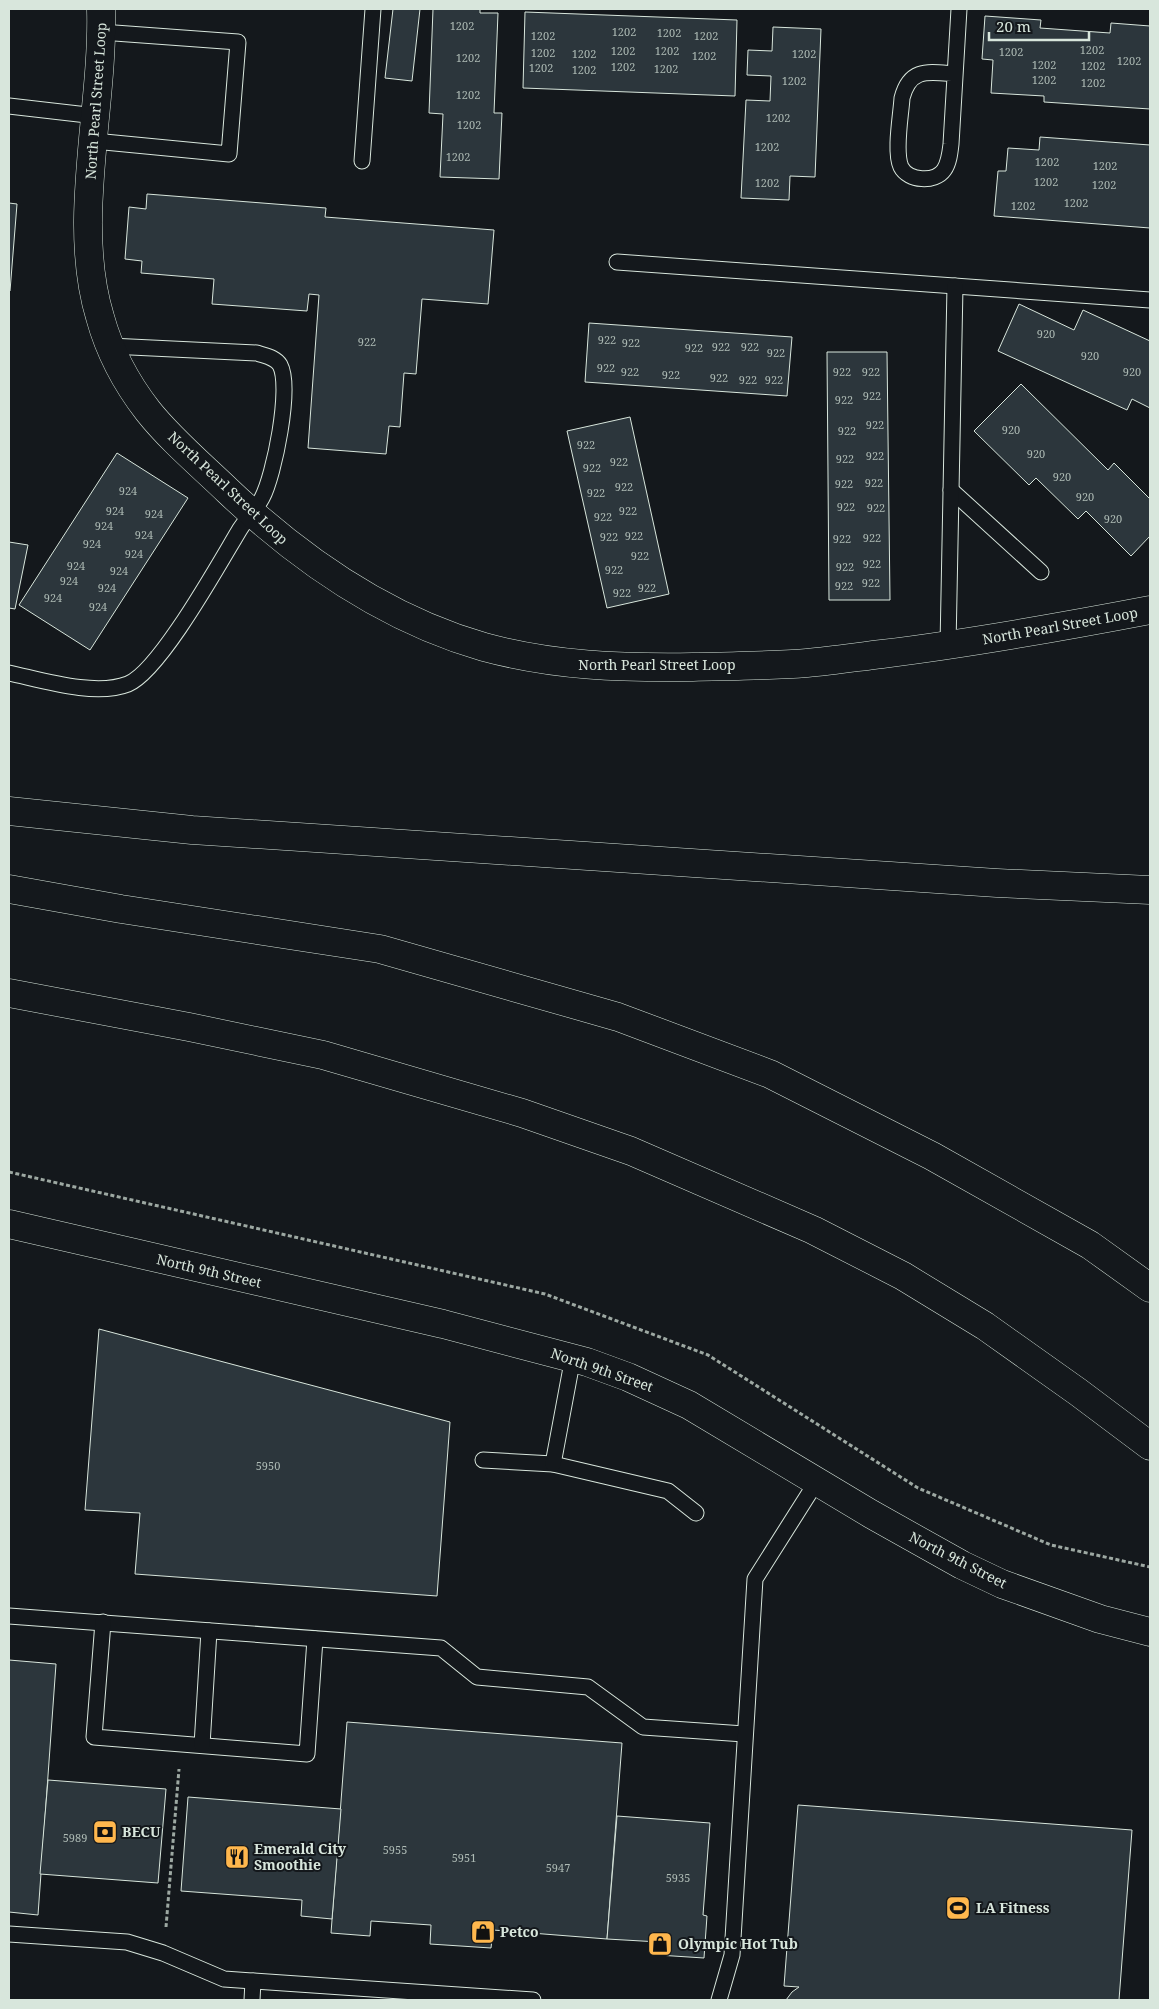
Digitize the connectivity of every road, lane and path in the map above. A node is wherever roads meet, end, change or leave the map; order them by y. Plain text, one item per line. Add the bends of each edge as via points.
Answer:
1 (373, 9) edge
2 (959, 9) edge
3 (102, 20) edge
4 (955, 74) junction
5 (9, 106) edge
6 (95, 128) junction
7 (362, 160) dead end
8 (617, 262) dead end
9 (956, 286) junction
10 (1150, 300) edge
11 (110, 346) junction
12 (951, 490) junction
13 (250, 512) junction
14 (1041, 572) dead end
15 (1150, 610) edge
16 (948, 646) junction
17 (9, 673) edge
18 (9, 811) edge
19 (1150, 882) edge
20 (1119, 888) junction
21 (9, 889) edge
22 (1150, 890) edge
23 (9, 993) edge
24 (9, 1224) edge
25 (1150, 1288) edge
26 (573, 1358) junction
27 (1146, 1444) edge
28 (483, 1460) dead end
29 (553, 1464) junction
30 (817, 1481) junction
31 (696, 1513) dead end
32 (9, 1616) edge
33 (102, 1622) junction
34 (209, 1631) junction
35 (1150, 1632) edge
36 (315, 1639) junction
37 (744, 1734) junction
38 (181, 1744) junction
39 (202, 1746) junction
40 (9, 1934) edge
41 (163, 1953) junction
42 (253, 1981) junction
43 (252, 2000) edge
44 (533, 2000) edge
45 (719, 2000) edge

1 - 7 lane
2 - 4 lane
3 - 6 main road, North Pearl Street Loop
3 - 6 lane via 238,42 230,154
4 - 4 lane via 947,165 934,178 912,176 903,169 899,159 904,89 916,75 930,72
5 - 6 lane
6 - 11 main road, North Pearl Street Loop via 89,202 90,266 100,319
8 - 9 lane
9 - 10 lane
9 - 12 lane
11 - 13 main road, North Pearl Street Loop via 148,410
11 - 13 lane via 257,353 272,358 280,365 283,396 275,458 262,498
12 - 14 lane
12 - 16 lane
13 - 16 main road, North Pearl Street Loop via 292,548 388,608 481,646 528,658 613,666 724,666 808,663
13 - 17 lane via 168,642 141,675 128,684 80,687
15 - 16 main road, North Pearl Street Loop
18 - 20 main road via 192,830 997,883
19 - 20 main road
20 - 22 main road
21 - 25 main road via 380,949 618,1017 770,1074 932,1156 1090,1245
23 - 27 main road via 323,1055 522,1113 631,1151 813,1230 902,1276 984,1326
24 - 26 main road, North 9th Street via 434,1322
26 - 29 lane
26 - 30 main road, North 9th Street via 628,1377 689,1405
28 - 29 lane
29 - 31 lane via 668,1491
30 - 35 main road, North 9th Street via 962,1565 1002,1584 1100,1619
30 - 37 lane via 755,1579
32 - 33 lane
33 - 34 lane
33 - 38 lane via 94,1737
34 - 36 lane
34 - 39 lane
36 - 37 lane via 441,1648 477,1677 588,1687 643,1727
36 - 39 lane via 307,1754
37 - 45 lane via 732,1955
38 - 39 lane
38 - 41 path
40 - 41 lane via 127,1942
41 - 42 lane via 224,1979
42 - 43 lane
42 - 44 lane

